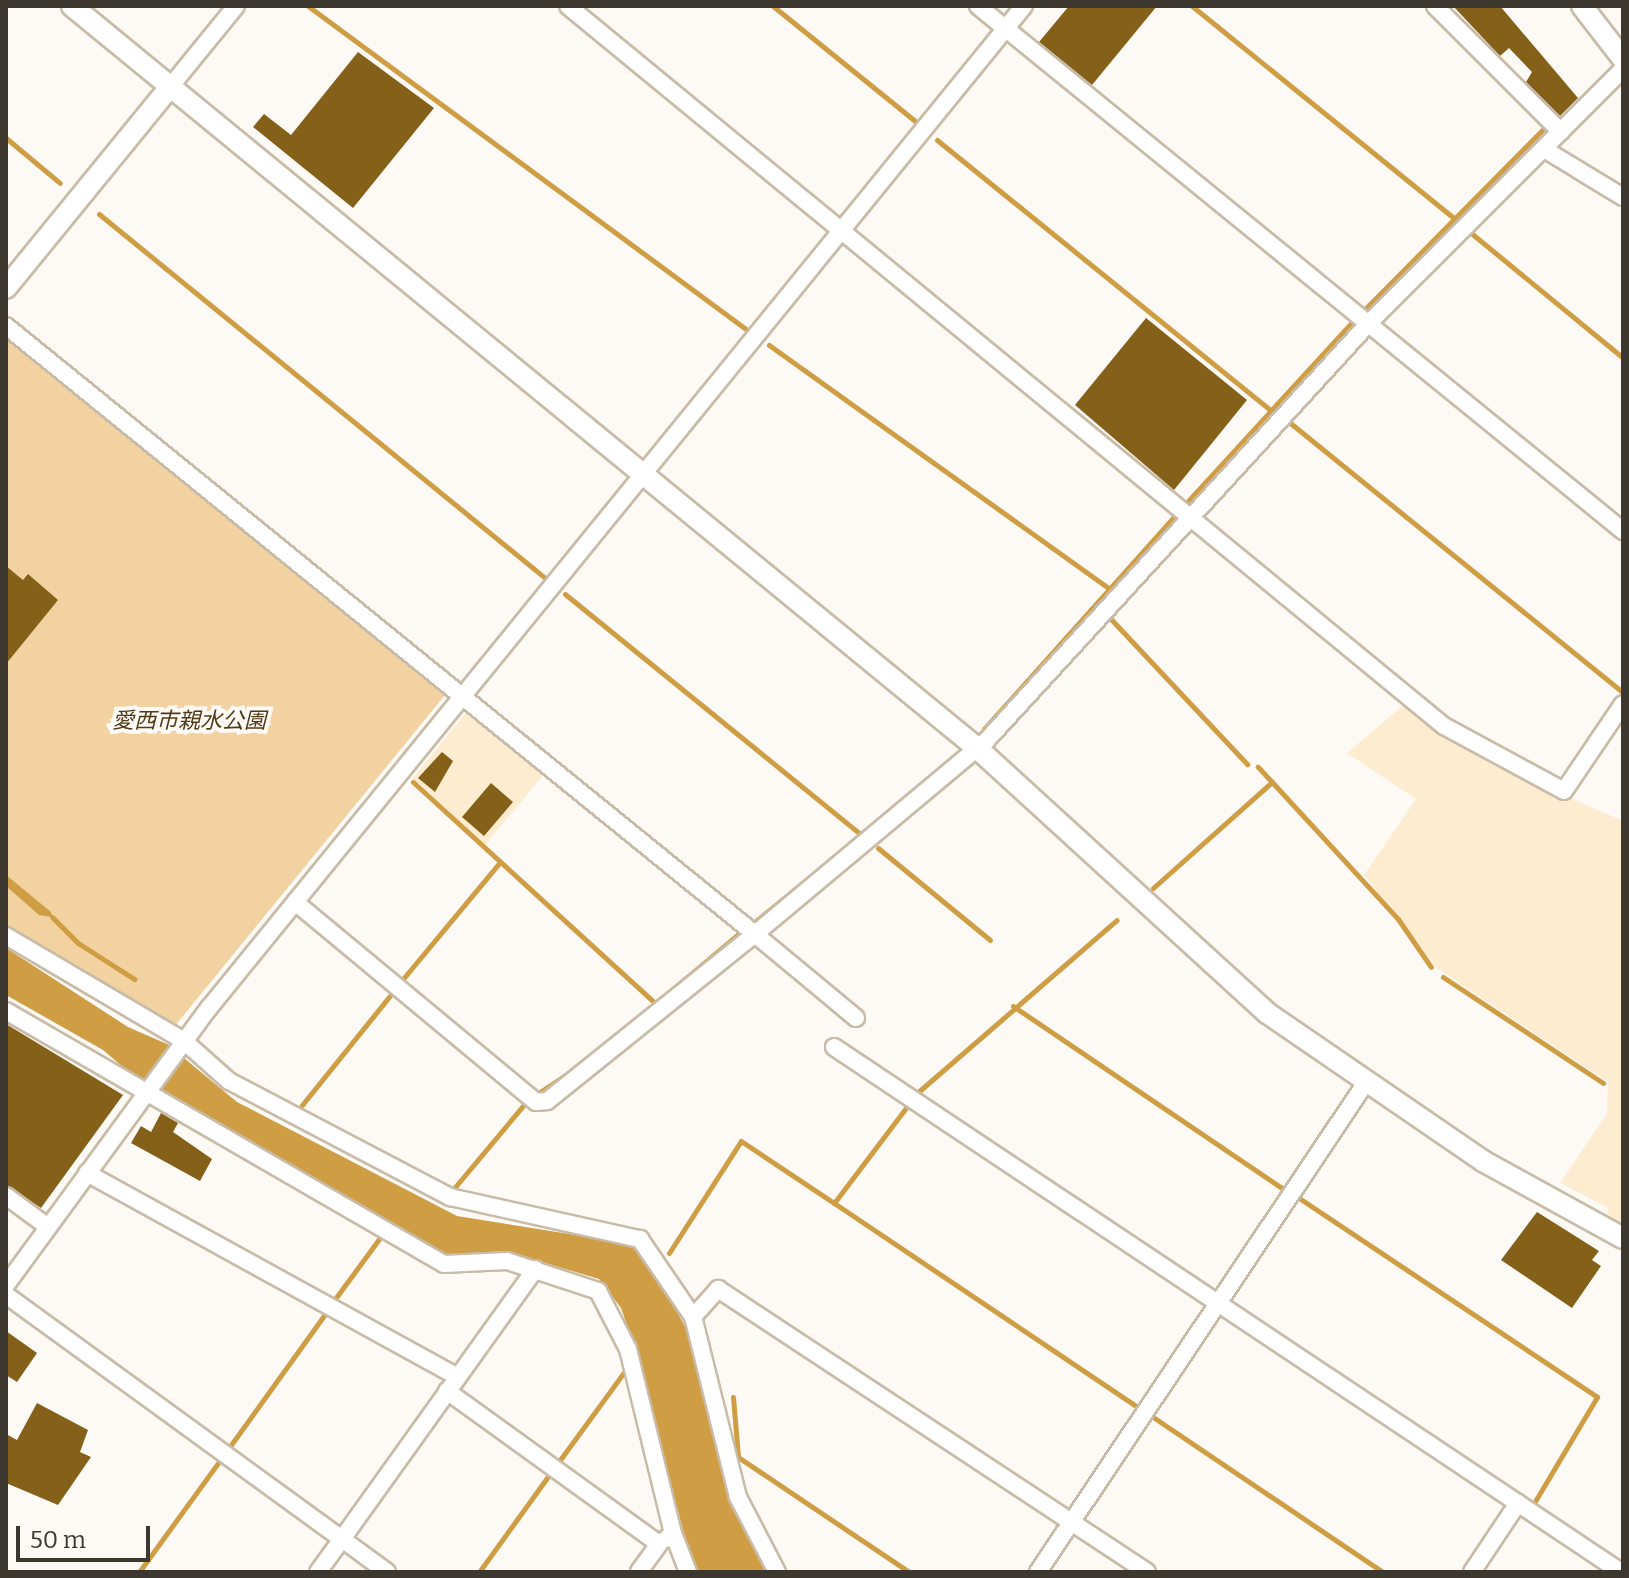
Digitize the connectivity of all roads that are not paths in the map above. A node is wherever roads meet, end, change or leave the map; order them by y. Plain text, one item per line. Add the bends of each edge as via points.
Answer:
1 (72, 6) edge
2 (236, 6) edge
3 (568, 6) edge
4 (978, 6) edge
5 (1024, 6) edge
6 (1435, 6) edge
7 (1582, 6) edge
8 (1005, 28) junction
9 (1623, 58) edge
10 (1623, 69) edge
11 (170, 87) junction
12 (1561, 132) junction
13 (1544, 149) junction
14 (1623, 197) edge
15 (843, 231) junction
16 (6, 288) edge
17 (1369, 323) junction
18 (6, 326) edge
19 (645, 474) junction
20 (1191, 514) junction
21 (1623, 531) edge
22 (462, 697) junction
23 (1623, 704) edge
24 (977, 748) junction
25 (295, 902) junction
26 (755, 934) junction
27 (6, 936) edge
28 (6, 1011) edge
29 (856, 1018) dead end
30 (182, 1043) junction
31 (834, 1047) dead end
32 (1367, 1081) junction
33 (144, 1094) junction
34 (87, 1173) junction
35 (6, 1196) edge
36 (48, 1227) junction
37 (1623, 1238) edge
38 (535, 1269) junction
39 (6, 1285) edge
40 (6, 1295) edge
41 (1216, 1304) junction
42 (693, 1317) junction
43 (458, 1377) junction
44 (447, 1391) junction
45 (1518, 1503) junction
46 (1072, 1521) junction
47 (673, 1533) junction
48 (342, 1539) junction
49 (659, 1544) junction
50 (318, 1572) edge
51 (387, 1572) edge
52 (639, 1572) edge
53 (688, 1572) edge
54 (777, 1572) edge
55 (1038, 1572) edge
56 (1147, 1572) edge
57 (1472, 1572) edge
58 (1621, 1572) edge

1 - 11 street
2 - 11 street
3 - 15 street
4 - 8 street
5 - 8 street
6 - 12 street
7 - 9 street
8 - 15 street
8 - 17 street
10 - 12 street
11 - 16 street
11 - 19 street
12 - 13 street
13 - 14 street
13 - 17 street
15 - 19 street
15 - 20 street
17 - 20 street
17 - 21 street
18 - 22 street
19 - 22 street
19 - 24 street
20 - 23 street via 1444,726 1564,791
20 - 24 street
22 - 25 street
22 - 26 street
24 - 26 street via 912,810
24 - 32 street via 1162,924 1267,1013
25 - 26 street via 536,1102 547,1101
25 - 30 street
26 - 29 street
27 - 30 street
28 - 33 street via 104,1062
30 - 33 street
30 - 42 street via 229,1081 459,1201 640,1239
31 - 41 street
32 - 37 street via 1483,1161
32 - 41 street
33 - 34 street
33 - 38 street via 444,1264 507,1261
34 - 36 street
34 - 43 street
35 - 36 street
36 - 39 street
38 - 43 street
38 - 47 street via 582,1283 607,1302 628,1349
40 - 48 street
41 - 45 street
41 - 46 street
42 - 46 street via 709,1292 731,1296
42 - 54 street via 738,1497
43 - 44 street
44 - 48 street
44 - 49 street
45 - 57 street
45 - 58 street
46 - 55 street
46 - 56 street
47 - 49 street
47 - 53 street
48 - 50 street
48 - 51 street
49 - 52 street

